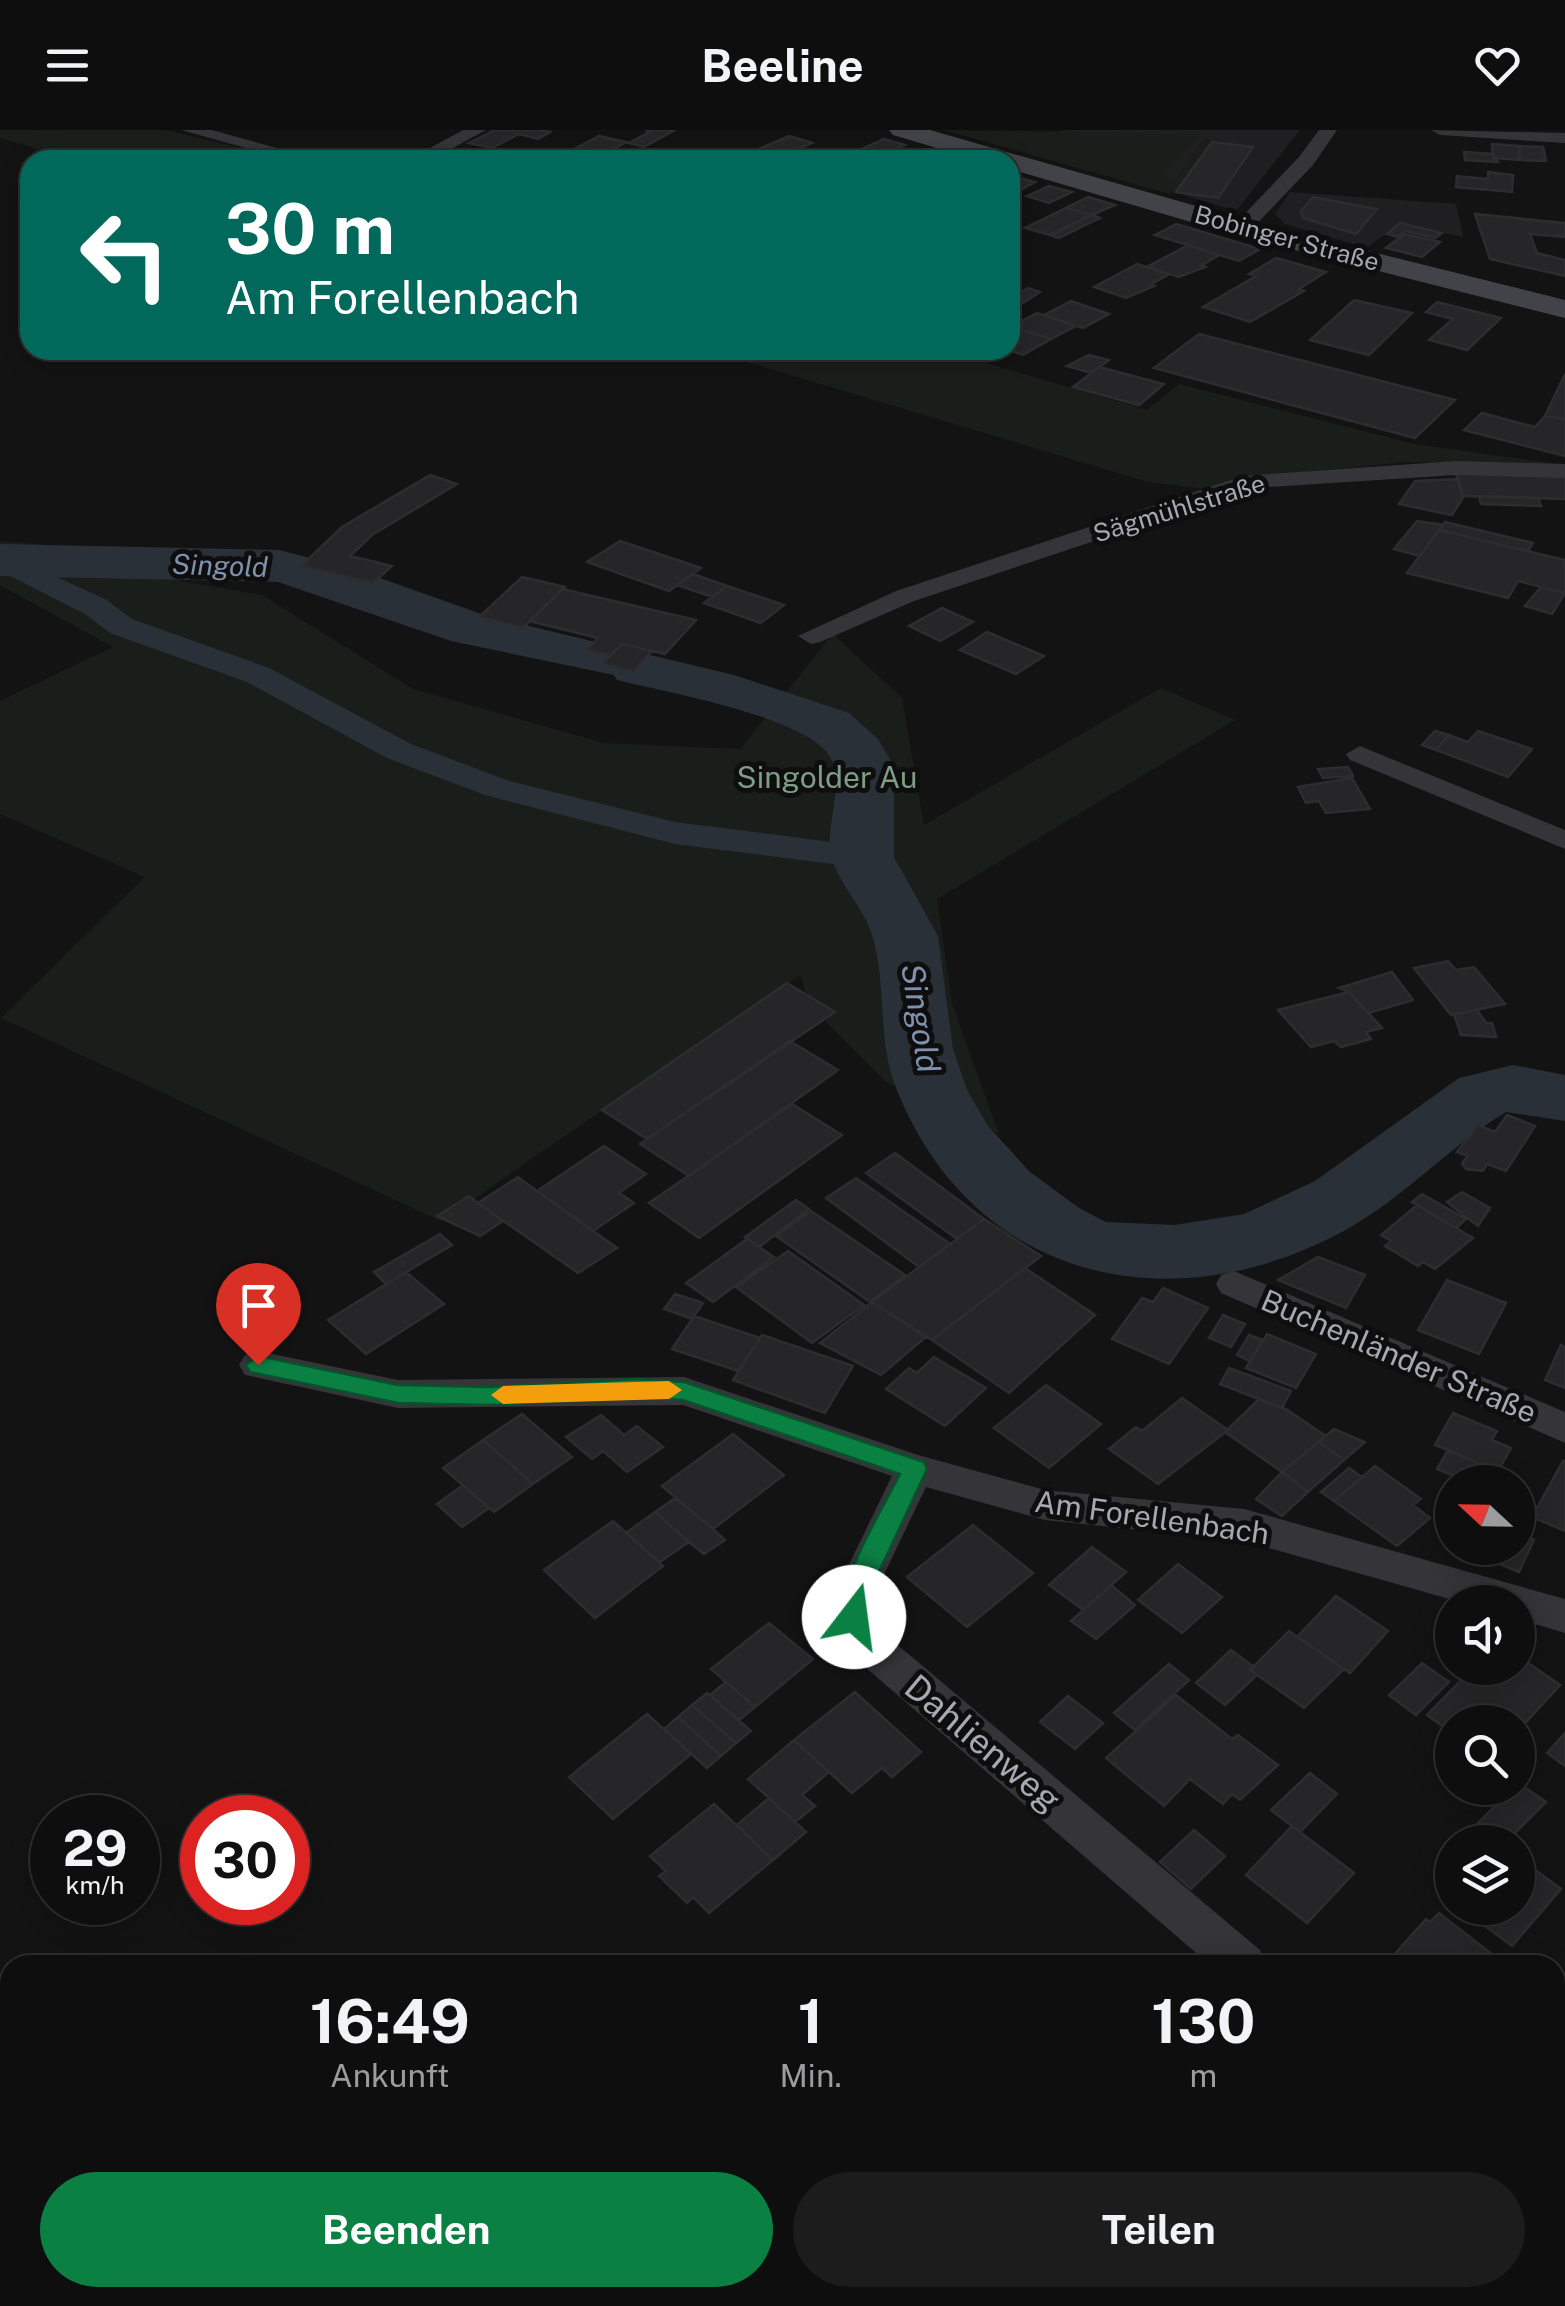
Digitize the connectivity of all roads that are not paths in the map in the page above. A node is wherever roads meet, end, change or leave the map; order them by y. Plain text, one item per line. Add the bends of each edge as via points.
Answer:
1 (190, 130) edge
2 (477, 130) edge
3 (902, 130) edge
4 (1328, 130) edge
5 (1440, 130) edge
6 (1565, 138) edge
7 (270, 150) edge
8 (437, 150) edge
9 (973, 150) edge
10 (1020, 163) edge
11 (1242, 228) junction
12 (1565, 309) edge
13 (1565, 471) edge
14 (810, 636) dead end
15 (1360, 754) dead end
16 (1565, 840) edge
17 (1234, 1284) dead end
18 (258, 1365) dead end
19 (1565, 1428) edge
20 (915, 1469) junction
21 (1454, 1585) edge
22 (1535, 1608) edge
23 (1565, 1616) edge
24 (1232, 1955) edge

1 - 7 street
2 - 8 street
3 - 9 main road, Bobinger Straße
4 - 11 street
5 - 6 street
10 - 11 main road, Bobinger Straße
11 - 12 main road, Bobinger Straße
13 - 14 street, Sägmühlstraße via 1388,470 1250,480 905,596
15 - 16 street
17 - 19 street, Buchenländer Straße
18 - 20 street, Am Forellenbach via 398,1394 684,1391
20 - 21 street, Am Forellenbach via 1045,1505 1244,1525
20 - 24 street, Dahlienweg via 857,1589 854,1617 872,1648
22 - 23 street, Am Forellenbach

